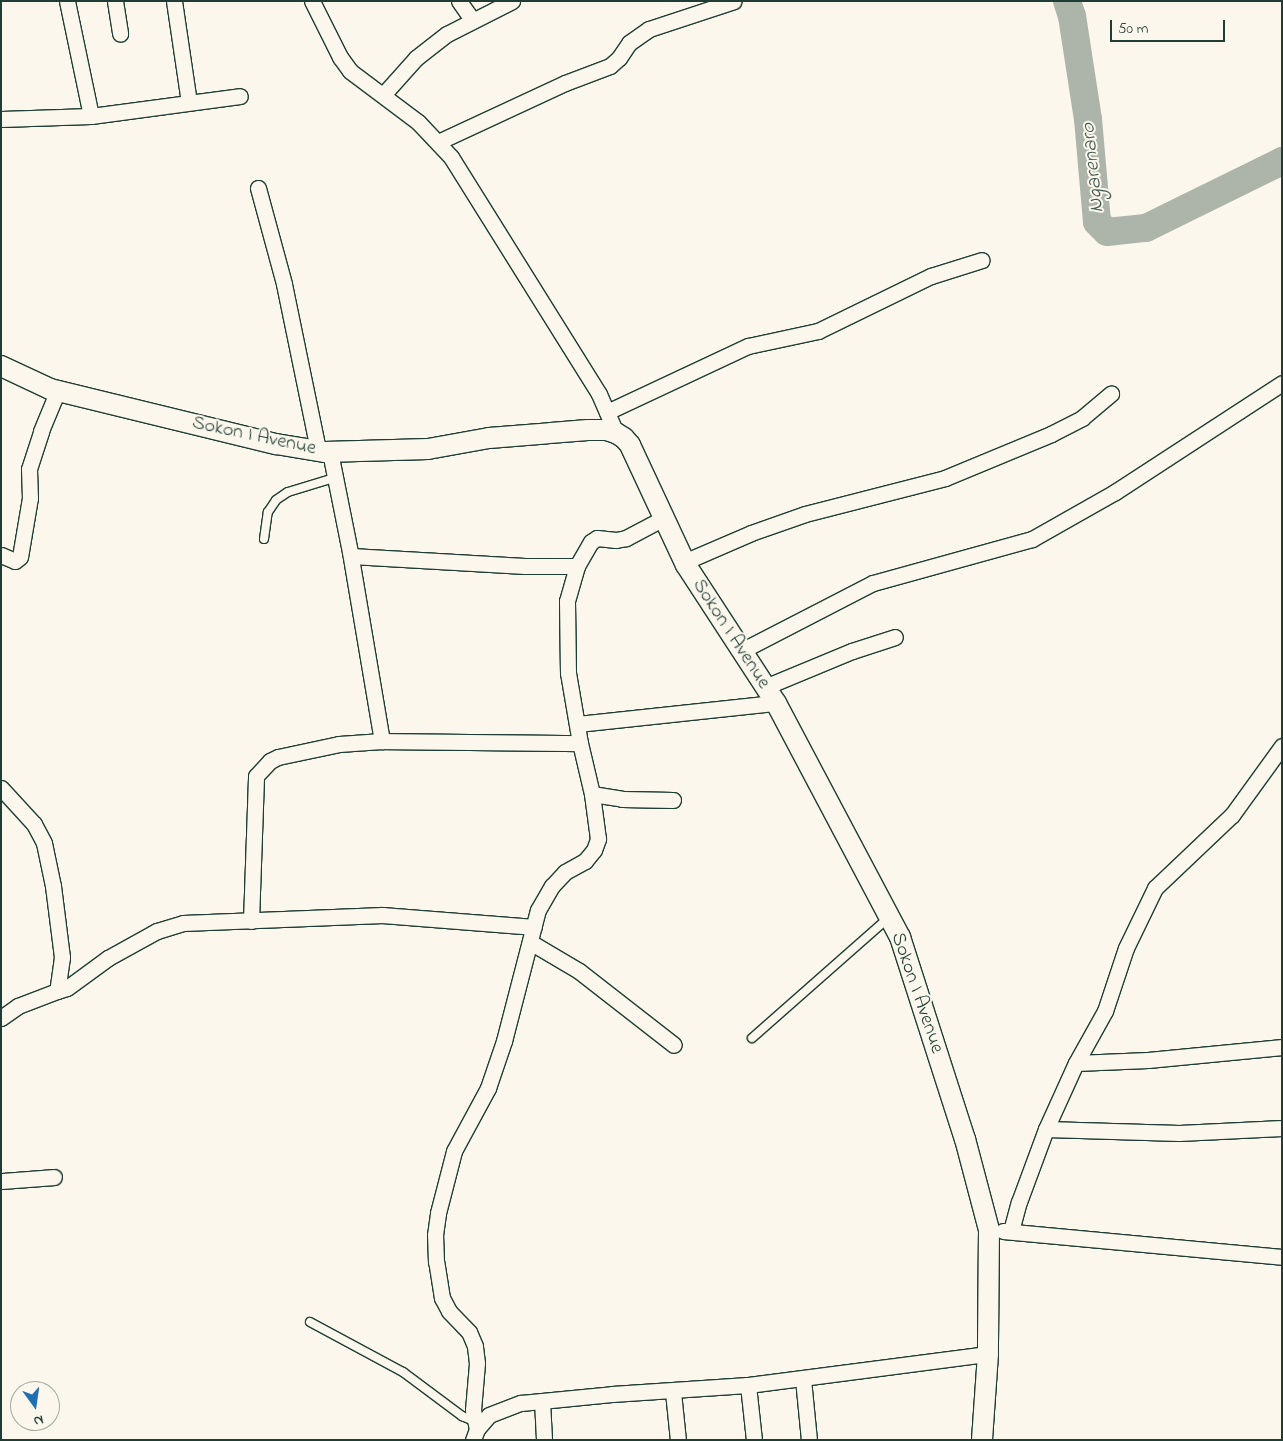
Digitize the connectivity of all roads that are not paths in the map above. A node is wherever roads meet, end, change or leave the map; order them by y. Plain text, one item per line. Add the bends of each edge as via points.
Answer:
1 (67, 1) edge
2 (115, 1) edge
3 (174, 1) edge
4 (312, 1) edge
5 (459, 1) edge
6 (512, 1) edge
7 (734, 1) edge
8 (473, 21) junction
9 (120, 34) dead end
10 (382, 95) junction
11 (240, 96) dead end
12 (189, 102) junction
13 (91, 116) junction
14 (1, 119) edge
15 (438, 142) junction
16 (258, 188) dead end
17 (982, 260) dead end
18 (1, 366) edge
19 (1282, 384) edge
20 (58, 390) junction
21 (1111, 394) dead end
22 (607, 412) junction
23 (616, 433) junction
24 (324, 451) junction
25 (334, 478) junction
26 (664, 518) junction
27 (264, 539) dead end
28 (1, 555) edge
29 (350, 556) junction
30 (684, 562) junction
31 (577, 566) junction
32 (895, 637) dead end
33 (742, 651) junction
34 (764, 687) junction
35 (776, 703) junction
36 (578, 724) junction
37 (382, 741) junction
38 (580, 744) junction
39 (1282, 746) edge
40 (1, 788) edge
41 (592, 794) junction
42 (673, 800) dead end
43 (890, 917) junction
44 (252, 921) junction
45 (534, 927) junction
46 (530, 942) junction
47 (58, 991) junction
48 (1, 1018) edge
49 (752, 1038) dead end
50 (674, 1045) dead end
51 (1282, 1048) edge
52 (1076, 1063) junction
53 (1282, 1128) edge
54 (1046, 1129) junction
55 (54, 1177) dead end
56 (1, 1181) edge
57 (989, 1230) junction
58 (1011, 1231) junction
59 (1282, 1257) edge
60 (310, 1322) dead end
61 (988, 1354) junction
62 (803, 1379) junction
63 (748, 1385) junction
64 (673, 1392) junction
65 (542, 1401) junction
66 (475, 1430) edge
67 (544, 1440) edge
68 (678, 1440) edge
69 (754, 1440) edge
70 (809, 1440) edge
71 (982, 1440) edge

1 - 13 street
2 - 9 street
3 - 12 street
4 - 10 street via 350,71
5 - 8 street
6 - 8 street
7 - 15 street via 649,29 628,43 610,66
8 - 10 street via 447,34 416,58
10 - 15 street
11 - 12 street
12 - 13 street
13 - 14 street
15 - 22 street via 451,157 599,394
16 - 24 street
17 - 22 street via 931,276 818,331 748,346
18 - 20 street, Sokon I Avenue
19 - 33 street via 1114,492 1032,539 873,583
20 - 24 street, Sokon I Avenue via 276,444
20 - 28 street via 29,470 30,498 20,557 15,561
21 - 30 street via 1082,418 1059,430 946,478 805,514
22 - 23 street
23 - 24 street, Sokon I Avenue via 588,430 489,438 428,449
23 - 26 street, Sokon I Avenue via 630,445
24 - 25 street
25 - 27 lane via 288,492 276,500 268,512
25 - 29 street
26 - 30 street, Sokon I Avenue
26 - 31 street via 626,538 597,538 591,542
29 - 31 street
29 - 37 street
30 - 33 street, Sokon I Avenue
31 - 36 street via 567,601 567,650
32 - 34 street
33 - 34 street, Sokon I Avenue
34 - 35 street, Sokon I Avenue
35 - 36 street
35 - 43 street, Sokon I Avenue
36 - 38 street
37 - 38 street
37 - 44 street via 339,744 278,756 261,769 256,776
38 - 41 street
39 - 52 street via 1232,815 1155,888 1126,948 1105,1011
40 - 47 street via 34,824 44,842 62,957
41 - 42 street via 622,799
41 - 45 street via 598,839 594,850 552,886 538,910
43 - 49 lane
43 - 57 street, Sokon I Avenue via 900,937 938,1052
44 - 45 street via 383,915
44 - 47 street via 183,923 157,931
45 - 46 street
46 - 50 street via 579,971
46 - 66 street via 488,1088 454,1151 435,1235 442,1298 449,1311 469,1332 475,1346 478,1363
47 - 48 street via 18,1006
51 - 52 street
52 - 54 street
53 - 54 street via 1179,1132
54 - 58 street
55 - 56 street
57 - 58 street
57 - 61 street, Sokon I Avenue
58 - 59 street
60 - 66 lane via 403,1372 462,1416
61 - 62 street
61 - 71 street, Sokon I Avenue
62 - 63 street
62 - 70 street
63 - 64 street
63 - 69 street
64 - 65 street
64 - 68 street
65 - 66 street via 489,1415
65 - 67 street

